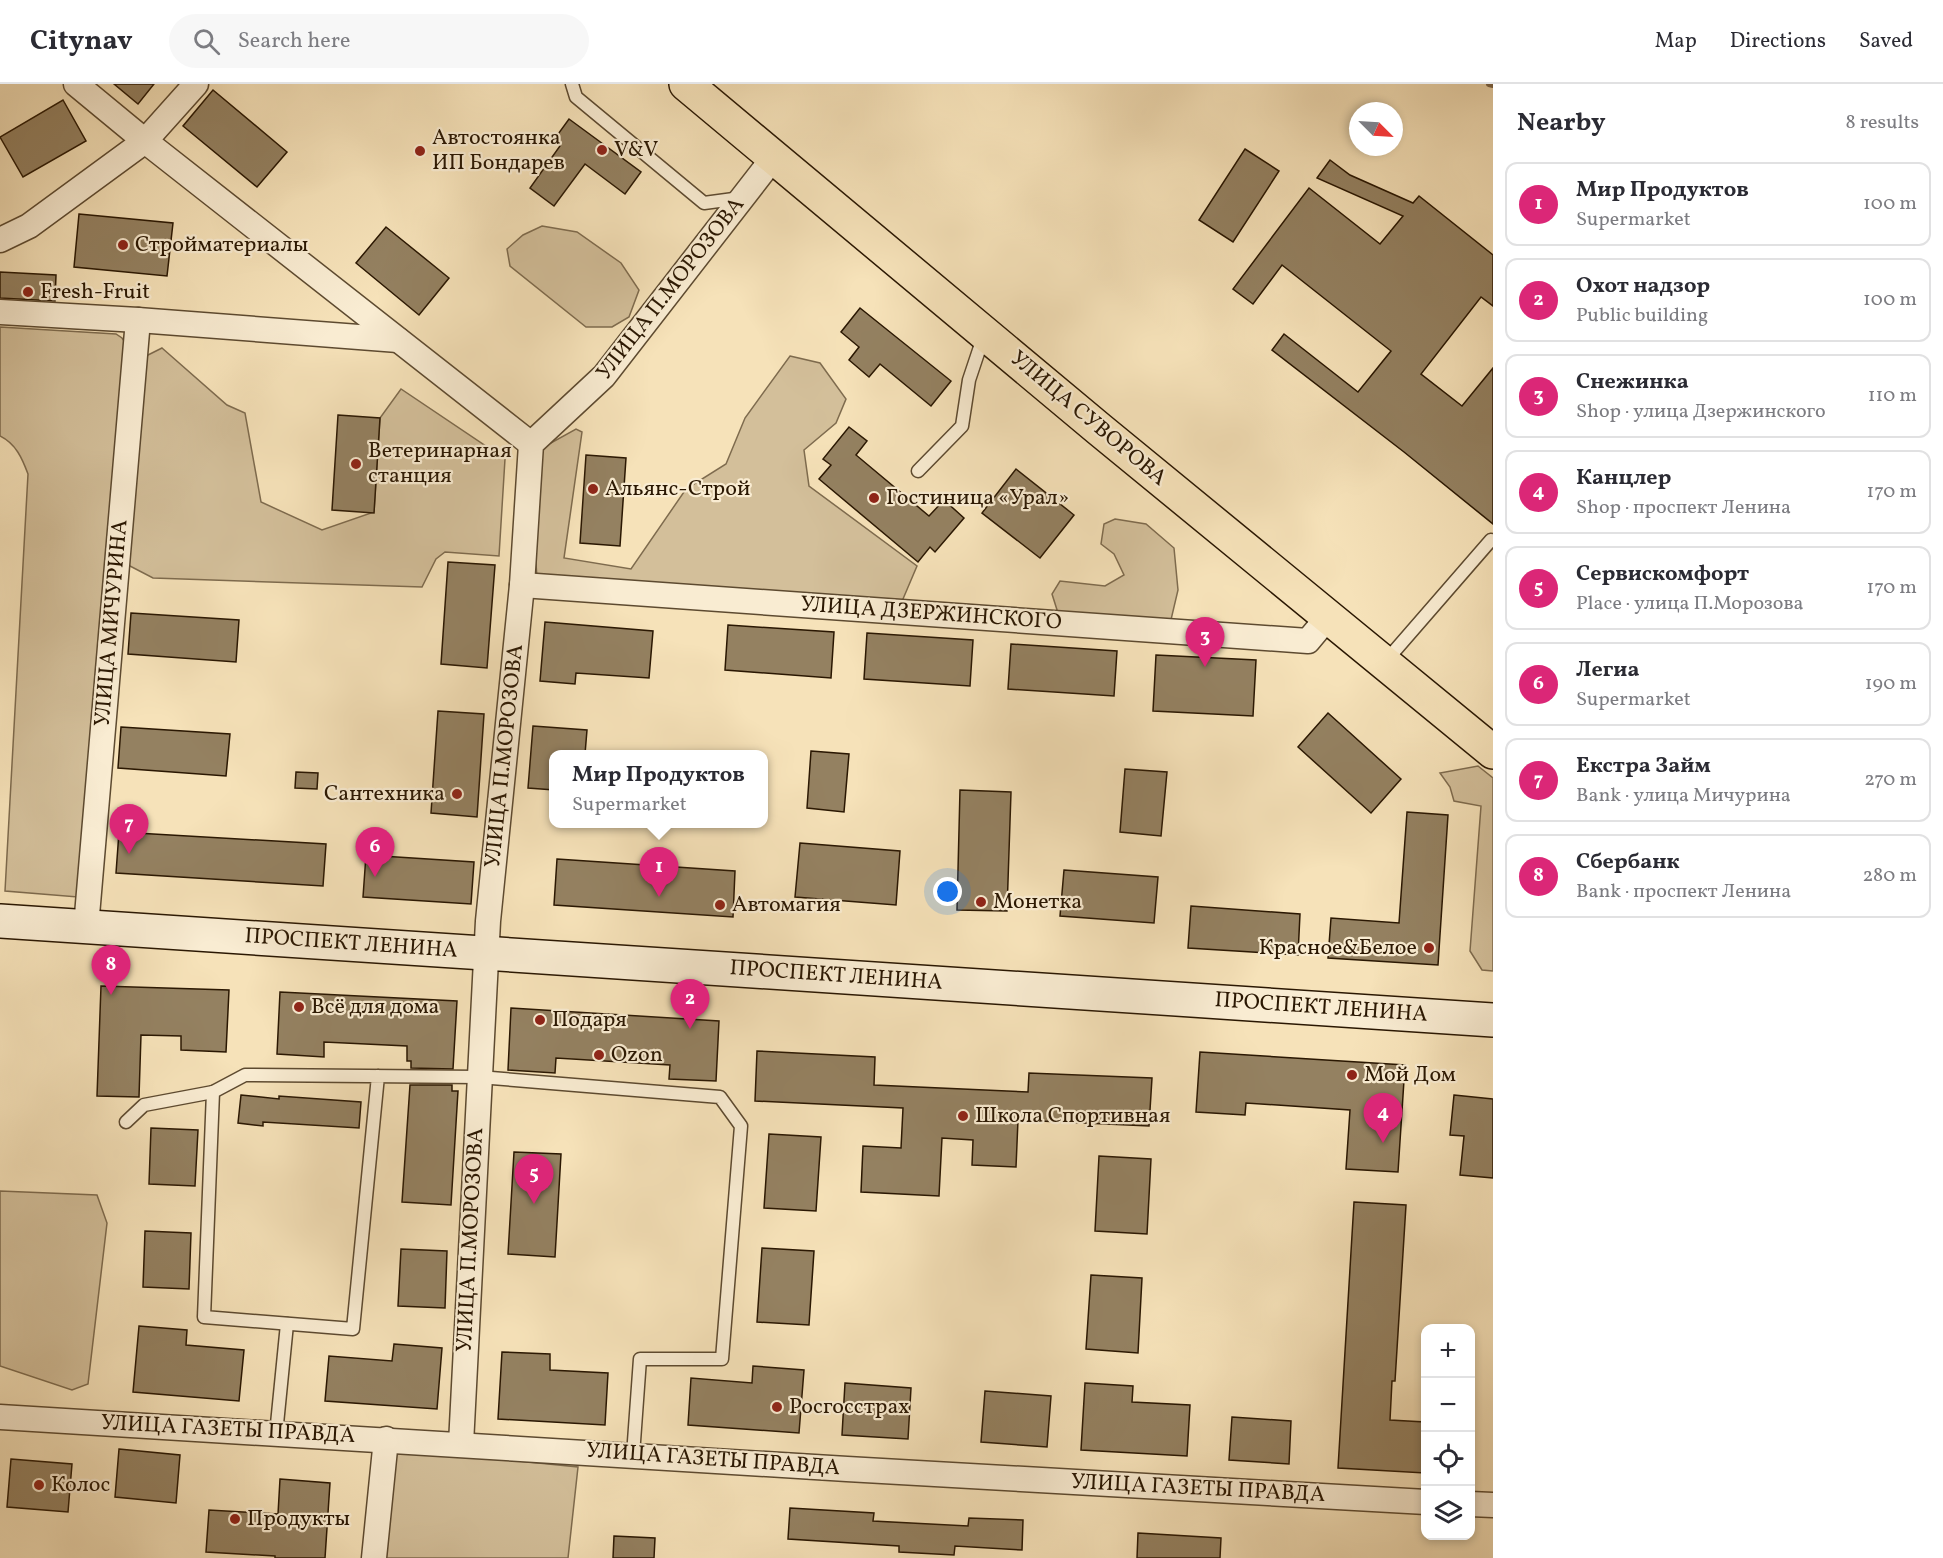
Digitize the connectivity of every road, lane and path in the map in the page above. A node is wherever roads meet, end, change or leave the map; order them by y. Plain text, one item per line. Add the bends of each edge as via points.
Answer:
1 (76, 84) edge
2 (196, 84) edge
3 (572, 84) edge
4 (686, 84) edge
5 (145, 141) junction
6 (774, 157) junction
7 (743, 197) junction
8 (0, 240) edge
9 (0, 312) edge
10 (138, 320) junction
11 (985, 333) junction
12 (398, 340) junction
13 (531, 444) junction
14 (918, 471) dead end
15 (1491, 540) dead end
16 (522, 585) junction
17 (1328, 617) junction
18 (1384, 664) junction
19 (1493, 752) edge
20 (0, 921) edge
21 (86, 927) junction
22 (486, 953) junction
23 (1493, 1020) edge
24 (378, 1077) junction
25 (479, 1077) junction
26 (213, 1092) junction
27 (126, 1122) dead end
28 (287, 1323) junction
29 (0, 1417) edge
30 (276, 1434) junction
31 (386, 1439) junction
32 (461, 1444) junction
33 (633, 1455) junction
34 (1421, 1502) edge
35 (1475, 1504) edge
36 (1493, 1505) edge
37 (374, 1558) edge

1 - 5 street
2 - 5 street
3 - 7 lane via 576,97 704,204
4 - 6 main road, УЛИЦА СУВОРОВА
5 - 8 street via 29,226
5 - 12 street
6 - 7 street, УЛИЦА П.МОРОЗОВА
6 - 11 main road, УЛИЦА СУВОРОВА
7 - 13 street, УЛИЦА П.МОРОЗОВА via 604,376
9 - 10 street
10 - 12 street
10 - 21 street, УЛИЦА МИЧУРИНА
11 - 14 lane via 969,380 962,426
11 - 17 main road, УЛИЦА СУВОРОВА
12 - 13 street
13 - 16 street, УЛИЦА П.МОРОЗОВА
15 - 18 lane
16 - 17 street, УЛИЦА ДЗЕРЖИНСКОГО via 1308,641
16 - 22 street, УЛИЦА П.МОРОЗОВА
17 - 18 main road, УЛИЦА СУВОРОВА
18 - 19 main road, УЛИЦА СУВОРОВА
20 - 21 main road, ПРОСПЕКТ ЛЕНИНА
21 - 22 main road, ПРОСПЕКТ ЛЕНИНА
22 - 23 main road, ПРОСПЕКТ ЛЕНИНА
22 - 25 street, УЛИЦА П.МОРОЗОВА
24 - 25 lane
24 - 26 lane via 245,1075
24 - 28 lane via 353,1329
25 - 32 street, УЛИЦА П.МОРОЗОВА
25 - 33 lane via 720,1097 741,1126 722,1359 640,1359
26 - 27 lane via 144,1105
26 - 28 lane via 204,1317
28 - 30 lane
29 - 30 street, УЛИЦА ГАЗЕТЫ ПРАВДА
30 - 31 street, УЛИЦА ГАЗЕТЫ ПРАВДА
31 - 32 street, УЛИЦА ГАЗЕТЫ ПРАВДА
31 - 37 street
32 - 33 street, УЛИЦА ГАЗЕТЫ ПРАВДА
33 - 34 street, УЛИЦА ГАЗЕТЫ ПРАВДА
35 - 36 street

